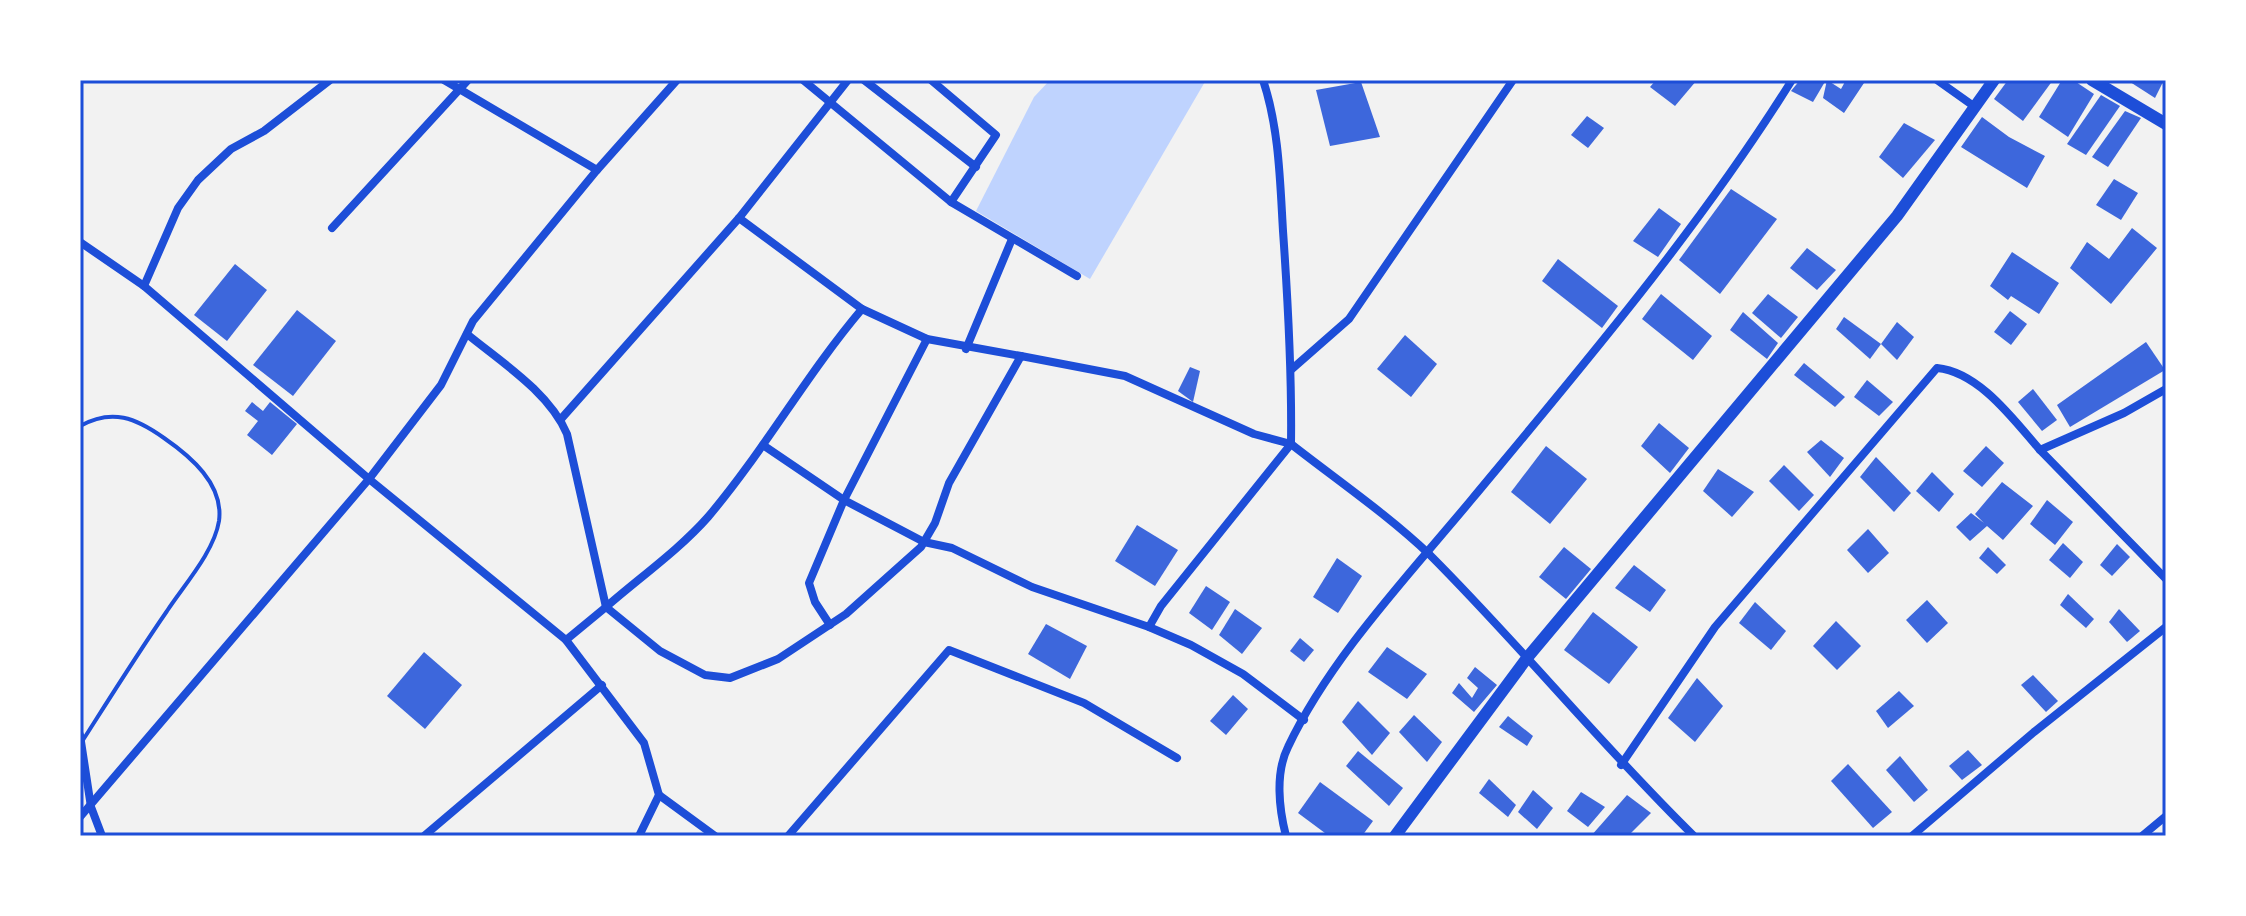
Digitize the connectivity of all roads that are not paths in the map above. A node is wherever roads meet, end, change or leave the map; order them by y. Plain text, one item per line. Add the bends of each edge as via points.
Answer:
1 (330, 80) edge
2 (444, 80) edge
3 (468, 80) edge
4 (677, 80) edge
5 (803, 80) edge
6 (848, 80) edge
7 (864, 80) edge
8 (931, 80) edge
9 (1263, 80) edge
10 (1513, 80) edge
11 (1792, 80) edge
12 (1937, 80) edge
13 (1994, 80) edge
14 (2092, 80) edge
15 (458, 91) junction
16 (829, 102) junction
17 (1975, 107) junction
18 (2166, 124) edge
19 (976, 167) junction
20 (597, 170) junction
21 (951, 202) junction
22 (739, 218) junction
23 (332, 228) dead end
24 (1012, 239) junction
25 (80, 242) edge
26 (1077, 276) dead end
27 (144, 286) junction
28 (862, 309) junction
29 (467, 334) junction
30 (927, 339) junction
31 (966, 349) junction
32 (1021, 356) junction
33 (1292, 369) junction
34 (2166, 389) edge
35 (561, 419) junction
36 (80, 426) edge
37 (1291, 444) junction
38 (763, 445) junction
39 (2040, 450) junction
40 (369, 479) junction
41 (844, 500) junction
42 (924, 542) junction
43 (1427, 553) junction
44 (2166, 579) edge
45 (606, 607) junction
46 (830, 625) junction
47 (1149, 627) junction
48 (2166, 627) edge
49 (566, 640) junction
50 (1527, 658) junction
51 (602, 685) junction
52 (1304, 720) junction
53 (82, 737) edge
54 (1177, 758) dead end
55 (1621, 765) junction
56 (659, 795) junction
57 (91, 807) junction
58 (2166, 816) edge
59 (80, 817) edge
60 (102, 836) edge
61 (424, 836) edge
62 (639, 836) edge
63 (715, 836) edge
64 (788, 836) edge
65 (1286, 836) edge
66 (1395, 836) edge
67 (1694, 836) edge
68 (1912, 836) edge
69 (2142, 836) edge

1 - 27 street via 264,131 231,149 198,180 178,208
2 - 15 street
3 - 15 street
4 - 20 street
5 - 16 street
6 - 16 street
7 - 19 street
8 - 19 street via 996,135
9 - 33 street via 1273,111
10 - 33 street via 1349,319
11 - 43 street via 1725,182 1577,373
12 - 17 street
13 - 17 main road
14 - 18 main road
15 - 20 street
15 - 23 street
16 - 21 street
16 - 22 street
17 - 50 main road via 1897,216
19 - 21 street
20 - 29 street
21 - 24 street
22 - 28 street
22 - 35 street
24 - 26 street
24 - 31 street
25 - 27 street
27 - 40 street
28 - 30 street
28 - 38 street via 817,362
29 - 35 street
29 - 40 street via 441,385
30 - 31 street
30 - 41 street
31 - 32 street
32 - 37 street via 1125,376 1254,434
32 - 42 street via 949,483
33 - 37 street
34 - 39 street
35 - 45 street
36 - 53 lane via 96,417 120,415 164,438 200,465 217,502 219,522 203,556
37 - 43 street
37 - 47 street
38 - 41 street
38 - 45 street via 706,520
39 - 44 street
39 - 55 street via 1983,390 1949,369 1937,368 1715,627
40 - 49 street
40 - 57 street
41 - 42 street
41 - 46 street via 809,583
42 - 46 street
42 - 47 street via 952,548 1032,587
43 - 50 street
43 - 52 street via 1333,672
45 - 46 street via 660,651 705,675 730,678 778,659
45 - 49 street
47 - 52 street via 1243,674
48 - 68 street
49 - 51 street
50 - 55 street
50 - 66 main road
51 - 56 street via 644,743
51 - 61 street
52 - 65 street via 1286,750 1278,805
53 - 57 street
54 - 64 street via 1084,703 949,650
55 - 67 street
56 - 62 street
56 - 63 street
57 - 59 street
57 - 60 street
58 - 69 street

